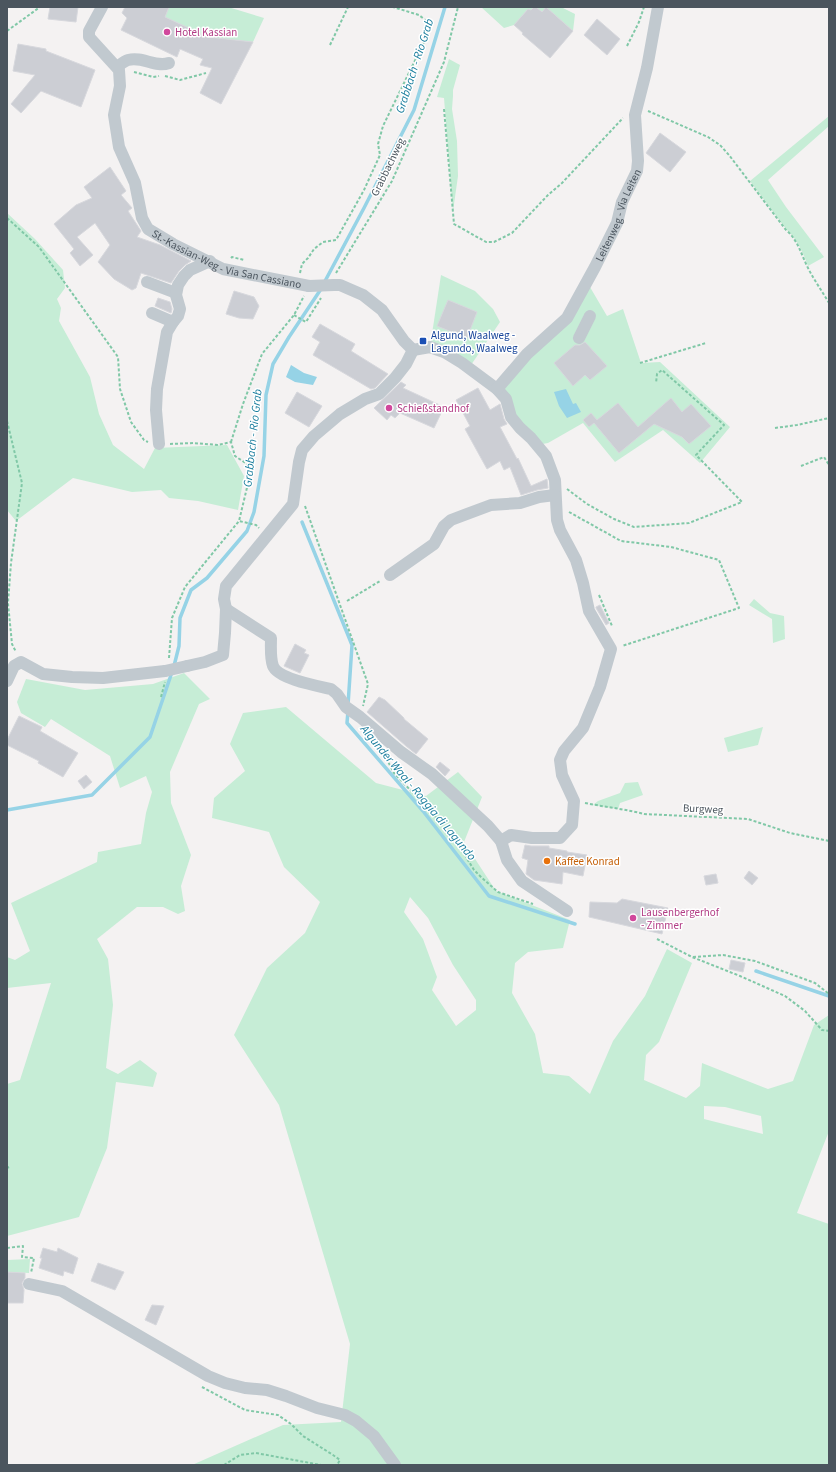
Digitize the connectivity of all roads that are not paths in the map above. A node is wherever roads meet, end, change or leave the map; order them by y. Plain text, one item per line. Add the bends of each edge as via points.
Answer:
1 (102, 7) edge
2 (658, 7) edge
3 (169, 63) dead end
4 (117, 67) junction
5 (210, 261) junction
6 (147, 282) dead end
7 (176, 293) junction
8 (152, 313) dead end
9 (590, 316) dead end
10 (173, 322) junction
11 (579, 338) dead end
12 (413, 350) junction
13 (497, 389) junction
14 (159, 444) road end
15 (556, 499) junction
16 (390, 575) road end
17 (226, 609) junction
18 (7, 681) edge
19 (501, 841) junction
20 (567, 911) dead end
21 (29, 1284) road end
22 (395, 1465) edge

1 - 4 lane via 89,37
2 - 13 lane, Leitenweg - Via Leiten via 647,68 636,107 637,171 622,202 617,223 567,318 527,354
3 - 4 lane via 156,65 148,61 127,60
4 - 5 lane, St.-Kassian-Weg - Via San Cassiano via 120,86 114,115 119,147 135,183 142,218 148,229
5 - 7 lane via 190,270 178,285
5 - 12 lane, St.-Kassian-Weg - Via San Cassiano, bridge via 223,269 305,285 334,281 363,295 382,310
6 - 7 lane
7 - 10 lane via 180,309
8 - 10 lane
9 - 11 lane
10 - 14 lane via 167,332 157,389
12 - 13 lane via 430,347 444,352
12 - 17 lane via 406,364 379,394 340,414 302,450 293,504 226,586
13 - 15 lane via 506,399 511,417 546,456 555,480
15 - 16 lane via 539,497 520,503 491,505 451,520 444,526 434,544
15 - 19 lane via 557,520 576,560 589,611 612,649 583,728 564,751 560,760 562,775 574,801 572,825 560,838 511,835
17 - 18 lane, bridge via 223,654 204,662 166,672 103,678 43,674 21,662 14,666
17 - 19 lane via 270,638 272,666 275,671 331,689 346,707 432,774
19 - 20 lane via 507,860 522,881
21 - 22 lane via 62,1291 208,1376 245,1388 267,1390 345,1415 374,1436

